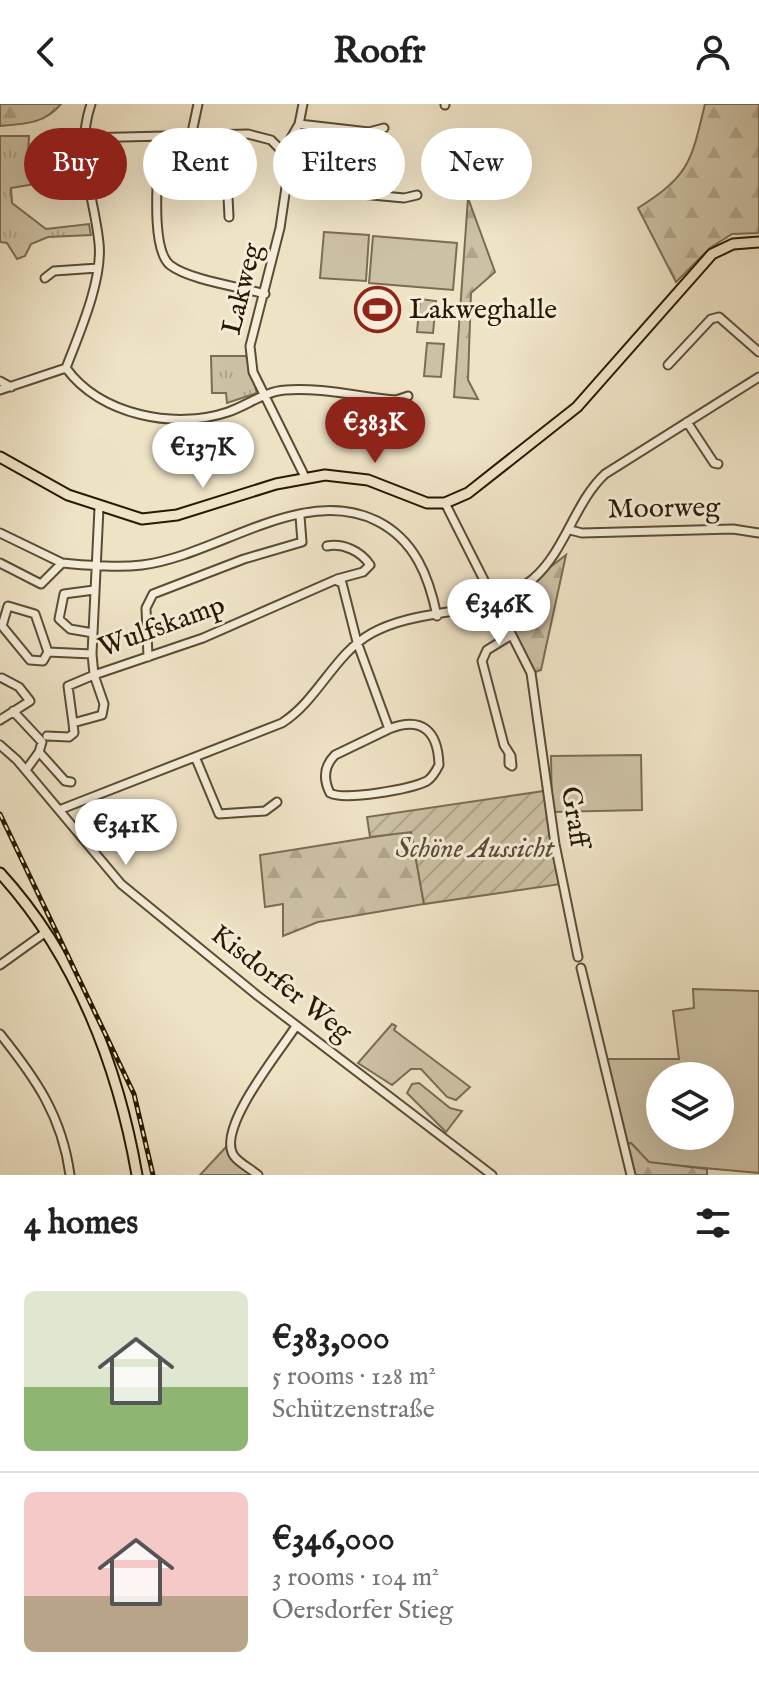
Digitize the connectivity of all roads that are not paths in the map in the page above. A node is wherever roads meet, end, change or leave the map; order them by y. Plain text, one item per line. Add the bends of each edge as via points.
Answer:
1 (91, 104) edge
2 (198, 104) edge
3 (303, 104) edge
4 (299, 124) junction
5 (85, 128) edge
6 (193, 128) edge
7 (297, 128) edge
8 (334, 128) edge
9 (417, 195) dead end
10 (405, 198) edge
11 (91, 200) edge
12 (158, 200) edge
13 (225, 200) edge
14 (283, 200) edge
15 (229, 217) dead end
16 (759, 242) edge
17 (98, 268) junction
18 (45, 278) dead end
19 (265, 294) junction
20 (759, 352) edge
21 (668, 365) dead end
22 (66, 368) junction
23 (759, 377) edge
24 (0, 381) edge
25 (11, 387) junction
26 (0, 390) edge
27 (408, 396) dead end
28 (264, 397) junction
29 (687, 422) junction
30 (0, 457) edge
31 (718, 464) dead end
32 (305, 477) junction
33 (445, 503) junction
34 (99, 508) junction
35 (300, 516) junction
36 (570, 530) junction
37 (0, 533) edge
38 (759, 533) edge
39 (327, 546) dead end
40 (0, 563) edge
41 (62, 563) junction
42 (96, 564) junction
43 (335, 580) junction
44 (94, 590) junction
45 (494, 602) junction
46 (437, 616) junction
47 (93, 633) junction
48 (510, 636) junction
49 (357, 642) junction
50 (48, 652) junction
51 (92, 654) junction
52 (148, 657) junction
53 (94, 675) junction
54 (2, 678) edge
55 (13, 711) junction
56 (0, 720) edge
57 (73, 723) junction
58 (389, 729) junction
59 (47, 736) dead end
60 (0, 745) edge
61 (39, 752) junction
62 (509, 754) dead end
63 (196, 759) junction
64 (26, 770) junction
65 (71, 782) dead end
66 (277, 802) dead end
67 (59, 810) junction
68 (0, 873) edge
69 (46, 932) junction
70 (578, 957) dead end
71 (0, 965) edge
72 (581, 968) dead end
73 (296, 1026) junction
74 (0, 1034) edge
75 (70, 1175) edge
76 (137, 1175) edge
77 (258, 1175) edge
78 (492, 1175) edge
79 (631, 1175) edge

1 - 5 street
2 - 6 street
3 - 4 street
4 - 7 street
4 - 8 street
9 - 10 street
11 - 17 street via 100,245
12 - 19 street via 158,237 165,259 185,272
13 - 15 street
14 - 19 street, Lakweg
16 - 33 main road via 733,244 712,254 577,407 468,493
17 - 18 street via 54,271
17 - 22 street
19 - 28 street, Lakweg via 250,346
20 - 21 street via 719,317 711,319
22 - 25 street
22 - 28 street via 98,397 156,418 206,418
23 - 29 street
24 - 25 street
25 - 26 street
27 - 28 street via 396,400 283,389
28 - 32 street, Lakweg
29 - 31 street
29 - 36 street via 605,474
30 - 34 main road
32 - 33 main road via 346,475 427,503
32 - 34 main road via 159,519
33 - 45 street, Graff
34 - 42 street, Wulfskamp
35 - 42 street via 142,565
35 - 46 street via 351,511 388,527 414,552
35 - 52 street via 302,542 153,594 146,608
36 - 38 street, Moorweg
36 - 45 street via 547,566
37 - 41 street
39 - 43 street, Wulfskamp via 359,552 370,565
40 - 41 street via 41,584
41 - 42 street
42 - 44 street, Wulfskamp
43 - 49 street via 346,593
43 - 52 street, Wulfskamp
44 - 47 street, Wulfskamp
44 - 47 street via 64,594 59,617 70,629
45 - 46 street
45 - 48 street, Graff
46 - 49 street via 394,624
47 - 51 street, Wulfskamp
48 - 62 street via 487,650 482,661
48 - 70 street, Graff via 533,684
49 - 58 street
49 - 63 street via 296,714
50 - 50 street via 35,614 8,606 2,626 30,660 40,662
50 - 51 street
51 - 53 street, Wulfskamp
52 - 53 street, Wulfskamp
53 - 57 street via 68,686
53 - 57 street via 104,704 102,715
54 - 55 street via 30,701
55 - 56 street
55 - 61 street via 42,742
57 - 59 street via 69,737
58 - 58 street via 413,722 432,732 438,753 435,774 427,781 348,798 330,793 325,778 328,762
60 - 64 street, Kisdorfer Weg
61 - 64 street
61 - 65 street
63 - 66 street via 219,814 265,811
63 - 67 street
64 - 67 street, Kisdorfer Weg
67 - 73 street, Kisdorfer Weg via 121,884
68 - 69 main road
69 - 71 street
69 - 76 main road via 71,975 108,1064
72 - 79 street
73 - 77 street via 231,1132 233,1155
73 - 78 street, Kisdorfer Weg
74 - 75 street via 50,1103

